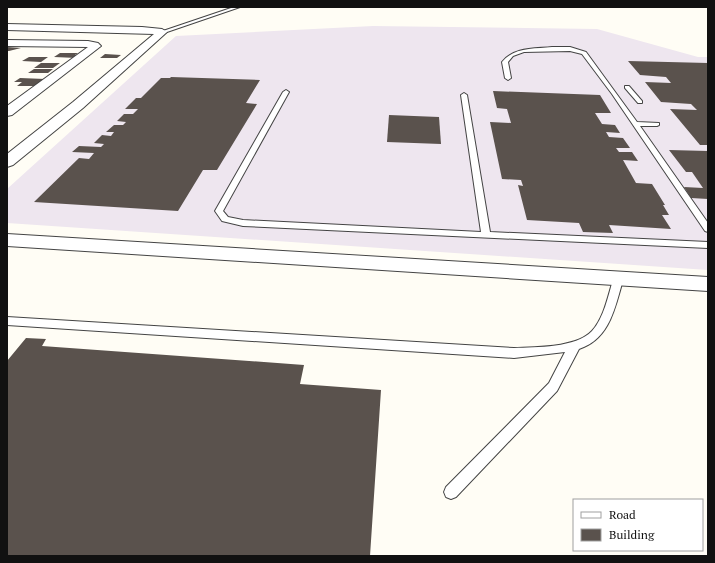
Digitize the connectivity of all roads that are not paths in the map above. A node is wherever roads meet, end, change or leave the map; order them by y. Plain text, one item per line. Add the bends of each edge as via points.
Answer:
1 (238, 7) edge
2 (7, 27) edge
3 (162, 32) junction
4 (7, 43) edge
5 (33, 44) junction
6 (13, 55) dead end
7 (508, 78) dead end
8 (286, 92) dead end
9 (624, 92) junction
10 (464, 95) dead end
11 (640, 102) dead end
12 (7, 112) edge
13 (649, 116) dead end
14 (635, 124) junction
15 (656, 124) junction
16 (662, 131) dead end
17 (7, 162) edge
18 (708, 229) edge
19 (486, 234) junction
20 (7, 240) edge
21 (708, 246) edge
22 (618, 280) junction
23 (708, 284) edge
24 (7, 321) edge
25 (574, 347) junction
26 (451, 492) dead end

1 - 3 lane
2 - 3 street
3 - 17 street
4 - 5 street
5 - 6 street
5 - 12 street via 96,46
7 - 9 lane via 505,62 511,56 523,51 570,49 584,52
8 - 19 lane via 219,211 224,219 243,223
9 - 11 lane
9 - 14 lane
10 - 19 lane
13 - 15 lane
14 - 15 lane
14 - 18 lane
15 - 16 lane
19 - 21 lane
20 - 22 street
22 - 23 street
22 - 25 lane via 603,323 595,336
24 - 25 lane via 514,353
25 - 26 lane via 553,387

